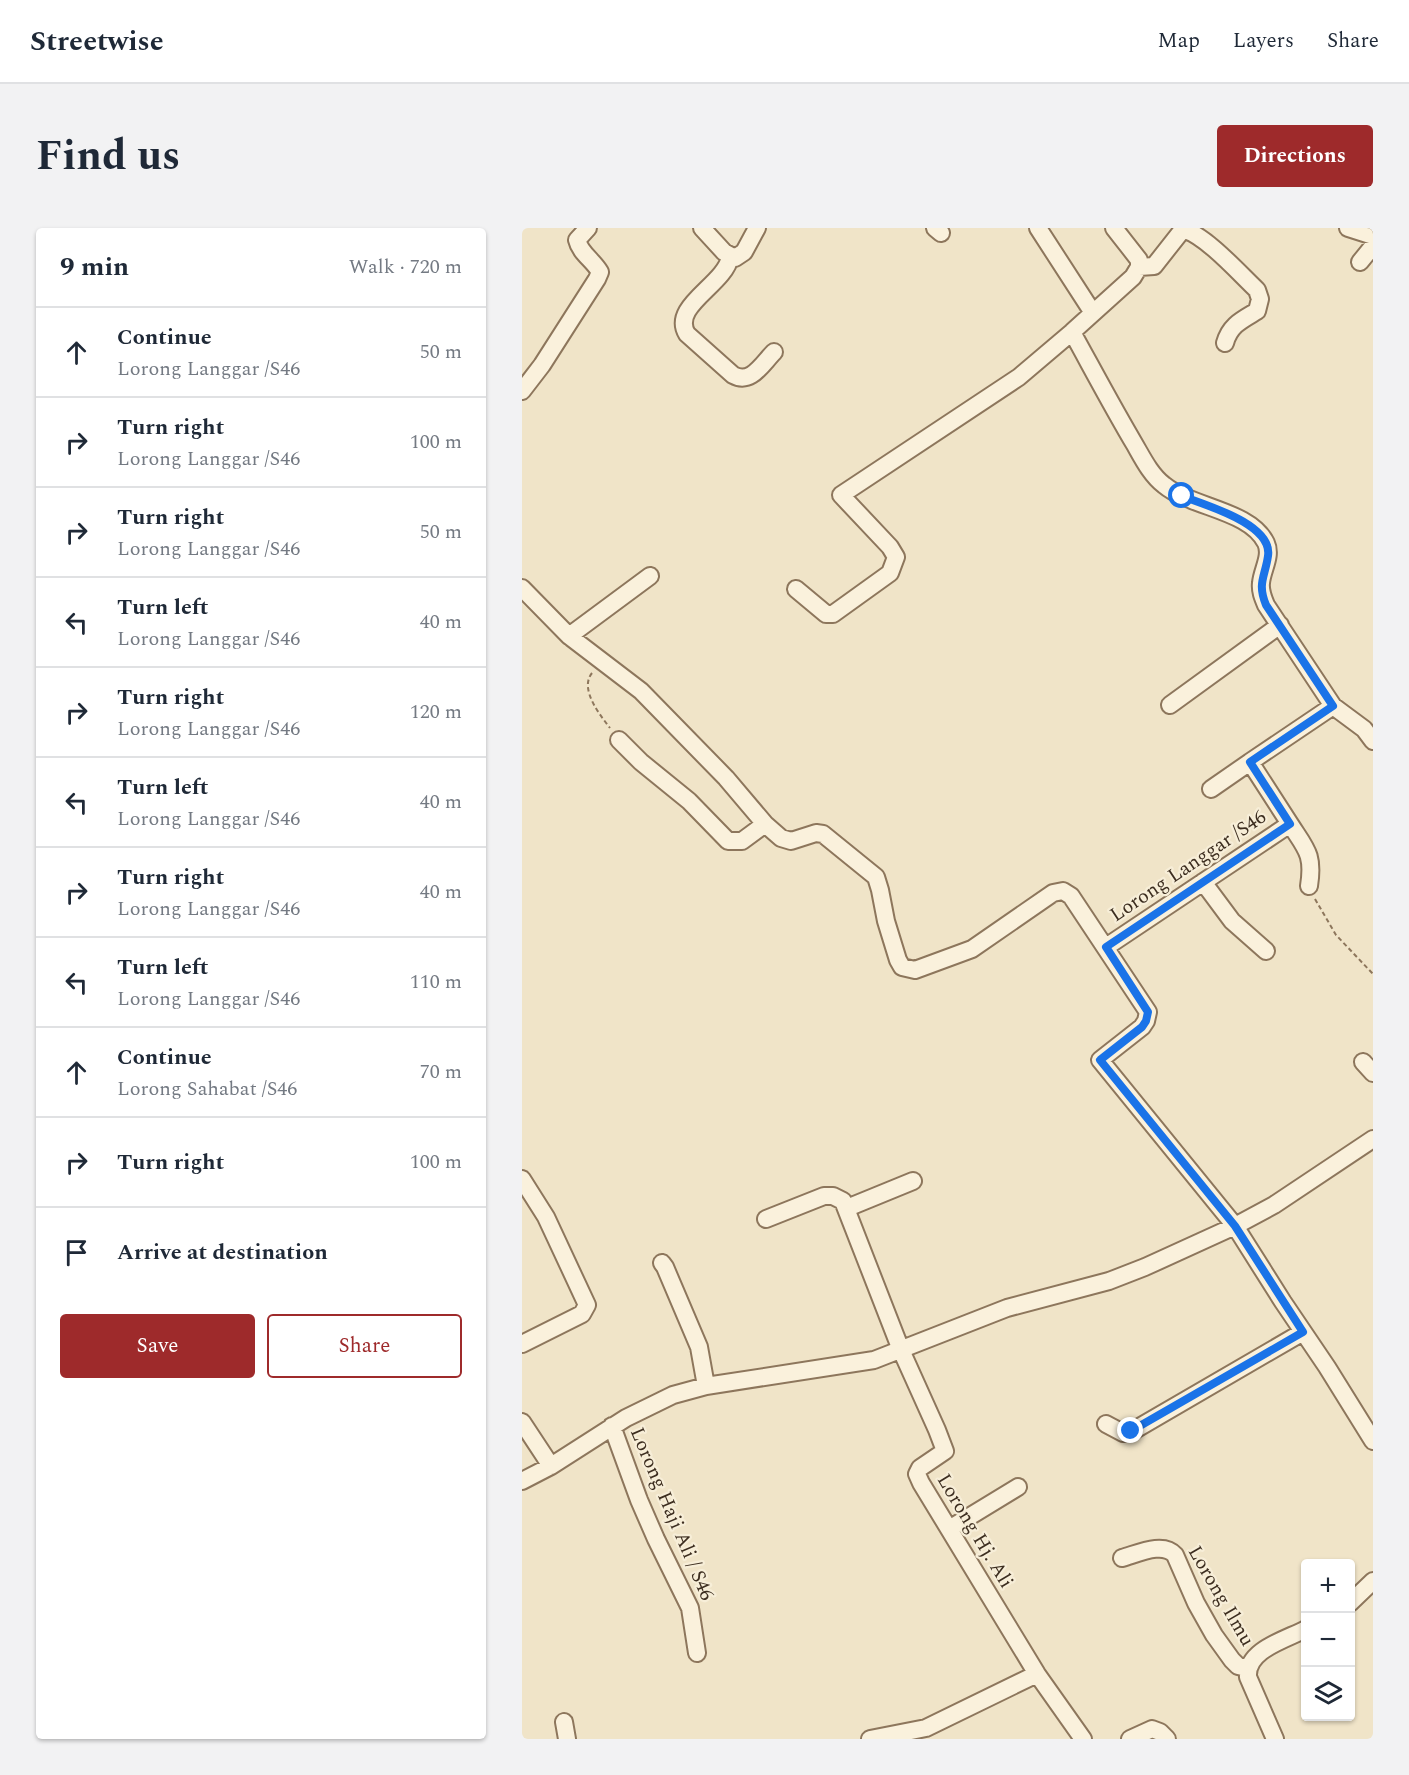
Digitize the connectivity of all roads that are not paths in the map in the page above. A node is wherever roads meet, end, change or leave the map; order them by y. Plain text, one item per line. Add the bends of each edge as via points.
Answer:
1 (588, 228) edge
2 (702, 228) edge
3 (757, 228) edge
4 (1038, 228) edge
5 (1114, 228) edge
6 (1348, 228) edge
7 (1373, 236) edge
8 (1373, 246) edge
9 (730, 257) junction
10 (1360, 262) dead end
11 (1139, 267) junction
12 (1093, 313) junction
13 (1072, 332) junction
14 (1225, 343) dead end
15 (774, 352) dead end
16 (522, 391) edge
17 (650, 576) dead end
18 (522, 588) edge
19 (796, 589) dead end
20 (1281, 625) junction
21 (569, 636) junction
22 (1170, 705) dead end
23 (1333, 706) junction
24 (619, 740) road end
25 (1373, 741) edge
26 (1250, 762) junction
27 (1211, 789) dead end
28 (765, 824) junction
29 (1290, 824) junction
30 (1203, 882) junction
31 (1309, 885) road end
32 (1106, 947) junction
33 (1266, 951) dead end
34 (1373, 1139) edge
35 (522, 1179) edge
36 (913, 1181) dead end
37 (847, 1208) junction
38 (766, 1219) dead end
39 (1235, 1226) junction
40 (662, 1263) dead end
41 (1303, 1332) junction
42 (522, 1344) edge
43 (901, 1350) junction
44 (706, 1386) junction
45 (522, 1422) edge
46 (1106, 1424) dead end
47 (612, 1426) junction
48 (1373, 1441) edge
49 (551, 1466) junction
50 (522, 1481) edge
51 (1018, 1487) dead end
52 (949, 1528) junction
53 (1122, 1558) dead end
54 (1373, 1581) edge
55 (1355, 1599) edge
56 (1301, 1631) edge
57 (697, 1653) dead end
58 (1247, 1668) junction
59 (1037, 1674) junction
60 (870, 1739) edge
61 (1083, 1739) edge
62 (1130, 1739) edge
63 (1167, 1739) edge
64 (1275, 1739) edge

1 - 16 street via 577,240 579,249 600,272
2 - 9 street
3 - 9 street via 744,252
4 - 12 street
5 - 11 street
6 - 7 street
8 - 10 street
9 - 15 street via 723,273 686,311 684,330 741,378 751,376
11 - 12 street
11 - 14 street via 1154,266 1185,230 1215,250 1257,290 1260,299 1257,311 1234,325
12 - 13 street
13 - 19 street via 1019,376 841,495 890,547 896,557 890,573 833,614 826,614
13 - 20 street via 1154,475 1182,496 1256,529 1268,554 1261,594
17 - 21 street
18 - 21 street
20 - 22 street
20 - 23 street
21 - 28 street via 641,691
23 - 25 street via 1364,729
23 - 26 street
24 - 28 street via 728,841 742,841
26 - 27 street
26 - 29 street, Lorong Langgar /S46
28 - 32 street via 788,841 823,834 870,871 878,882 898,960 909,970 972,950 1058,891 1072,897
29 - 30 street, Lorong Langgar /S46
29 - 31 street via 1309,853
30 - 32 street, Lorong Langgar /S46
30 - 33 street via 1232,921
32 - 39 street, Lorong Langgar /S46 via 1148,1012 1142,1027 1100,1060
34 - 39 street via 1274,1205
35 - 42 street via 546,1218 587,1305 582,1314
36 - 37 street
37 - 38 street via 834,1196 824,1196
37 - 43 street
39 - 41 street
39 - 43 street via 1109,1281 1007,1308
40 - 44 street via 699,1347
41 - 46 street via 1131,1431 1123,1433
41 - 48 street
43 - 44 street via 874,1360
43 - 52 street, Lorong Hj. Ali via 945,1451 917,1474
44 - 47 street via 673,1395
45 - 49 street
47 - 49 street
47 - 57 street, Lorong Haji Ali / S46 via 643,1510 690,1608
49 - 50 street
51 - 52 street
52 - 59 street, Lorong Hj. Ali
53 - 58 street, Lorong Ilmu via 1163,1548 1171,1550 1214,1635 1238,1666
54 - 55 street
56 - 58 street via 1267,1648
58 - 64 street
59 - 60 street via 926,1728
59 - 61 street, Lorong Hj. Ali
62 - 63 street via 1152,1729

